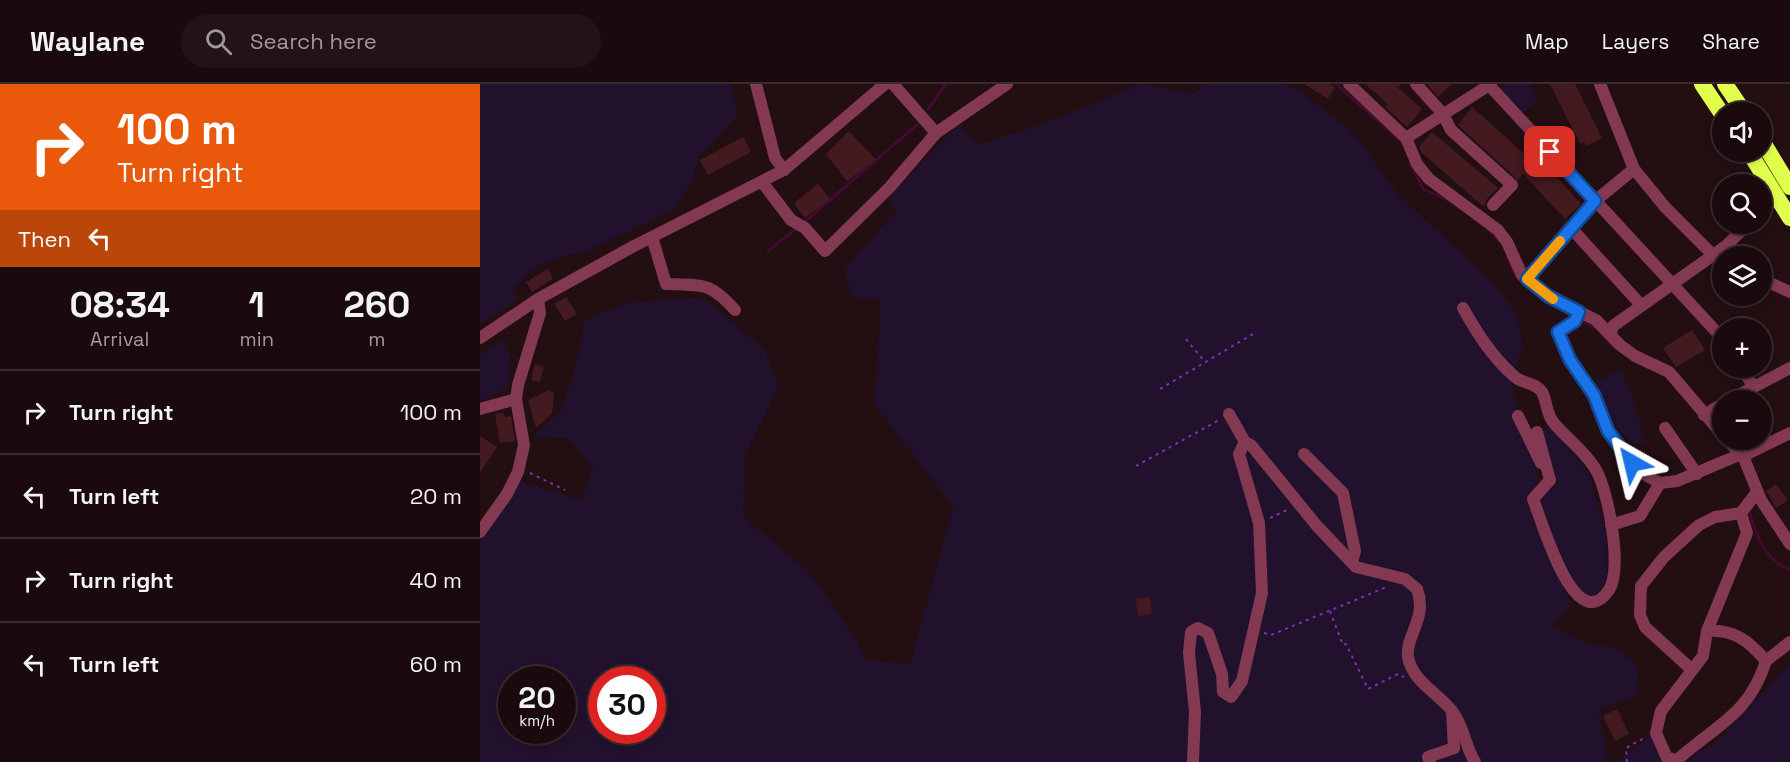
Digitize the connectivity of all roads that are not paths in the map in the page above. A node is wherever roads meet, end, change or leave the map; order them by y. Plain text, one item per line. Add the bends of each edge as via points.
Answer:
1 (756, 84) edge
2 (885, 84) edge
3 (893, 84) edge
4 (1007, 84) edge
5 (1349, 84) edge
6 (1416, 84) edge
7 (1490, 84) edge
8 (1600, 84) edge
9 (1702, 84) edge
10 (1713, 84) edge
11 (1725, 84) edge
12 (1731, 84) edge
13 (1714, 102) edge
14 (1724, 102) edge
15 (1738, 102) edge
16 (1740, 102) edge
17 (1443, 114) junction
18 (936, 133) junction
19 (1407, 138) junction
20 (1758, 162) edge
21 (1771, 162) edge
22 (1634, 169) junction
23 (784, 170) junction
24 (762, 183) junction
25 (1784, 193) edge
26 (1595, 201) junction
27 (1493, 205) dead end
28 (1790, 218) edge
29 (1571, 228) junction
30 (1738, 234) edge
31 (652, 237) junction
32 (1712, 246) edge
33 (1727, 246) edge
34 (1712, 258) edge
35 (1527, 279) junction
36 (1671, 284) junction
37 (1772, 284) edge
38 (1790, 292) edge
39 (538, 299) junction
40 (1641, 305) junction
41 (1463, 308) dead end
42 (735, 310) dead end
43 (1577, 317) junction
44 (1712, 327) edge
45 (1611, 333) junction
46 (480, 338) edge
47 (1790, 368) edge
48 (1748, 378) edge
49 (1753, 386) junction
50 (1746, 390) edge
51 (516, 399) junction
52 (480, 409) edge
53 (1712, 410) edge
54 (1229, 414) road end
55 (1704, 415) junction
56 (1518, 416) dead end
57 (1712, 423) edge
58 (1665, 428) dead end
59 (1538, 432) dead end
60 (1790, 433) edge
61 (1245, 442) junction
62 (1733, 450) edge
63 (1304, 454) dead end
64 (1737, 456) junction
65 (1546, 464) junction
66 (1697, 474) junction
67 (1660, 483) junction
68 (1757, 492) junction
69 (1741, 513) junction
70 (1611, 525) junction
71 (481, 530) edge
72 (1790, 544) edge
73 (1352, 562) junction
74 (1707, 631) junction
75 (1790, 642) edge
76 (1766, 661) junction
77 (1691, 669) junction
78 (1452, 711) junction
79 (1193, 762) edge
80 (1430, 762) edge
81 (1475, 762) edge

1 - 23 street via 775,158
2 - 23 street
3 - 18 street
4 - 18 street
5 - 19 street
6 - 17 street
7 - 17 street
7 - 26 street
8 - 22 street
9 - 13 highway
10 - 14 highway
11 - 15 highway
12 - 16 highway
17 - 19 street
17 - 27 street via 1451,130 1512,184
18 - 24 street via 890,188 825,251
19 - 35 street via 1417,164 1429,179 1498,230 1507,242 1515,266
20 - 25 highway
21 - 25 highway
22 - 26 street
22 - 32 street via 1665,207
23 - 24 street
24 - 31 street
25 - 28 highway
26 - 29 street
26 - 36 street
29 - 35 street
29 - 40 street
30 - 33 street
31 - 39 street
31 - 42 street via 666,284 717,290
34 - 36 street
35 - 43 street
36 - 40 street
36 - 44 street
37 - 38 street
39 - 46 street
39 - 51 street via 540,313
40 - 45 street via 1613,326
41 - 70 street via 1481,340 1501,364 1518,380 1535,385 1542,393 1553,422 1595,469
43 - 45 street via 1596,320
43 - 67 street via 1558,332 1570,360 1590,388 1608,431 1640,472
45 - 55 street via 1635,356 1669,372
47 - 49 street
48 - 49 street
49 - 50 street
51 - 52 street
51 - 71 street via 524,445 519,467 507,494
53 - 55 street
54 - 61 street
55 - 57 street
56 - 65 street via 1539,462
58 - 66 street
59 - 65 street
60 - 64 street
61 - 73 street
61 - 79 street via 1239,454 1259,523 1259,611 1242,681 1232,697 1223,692 1222,675 1208,633 1198,628 1191,632
62 - 64 street
63 - 73 street via 1343,493 1355,551
64 - 66 street
64 - 68 street
65 - 70 street via 1550,480 1533,499 1561,571 1576,596 1589,603 1599,601 1614,579
66 - 67 street
67 - 70 street via 1640,516
68 - 69 street
68 - 72 street
69 - 74 street via 1747,533
69 - 77 street via 1715,517 1700,525 1664,557 1641,586 1640,615 1645,627
73 - 78 street via 1360,569 1405,579 1414,585 1419,594 1418,623 1408,656 1420,679
74 - 76 street via 1738,635
74 - 77 street via 1703,656
75 - 76 street
76 - 77 street via 1753,693 1719,730 1703,736 1677,760 1667,758 1656,733 1661,711
78 - 80 street via 1454,748 1428,757
78 - 81 street

